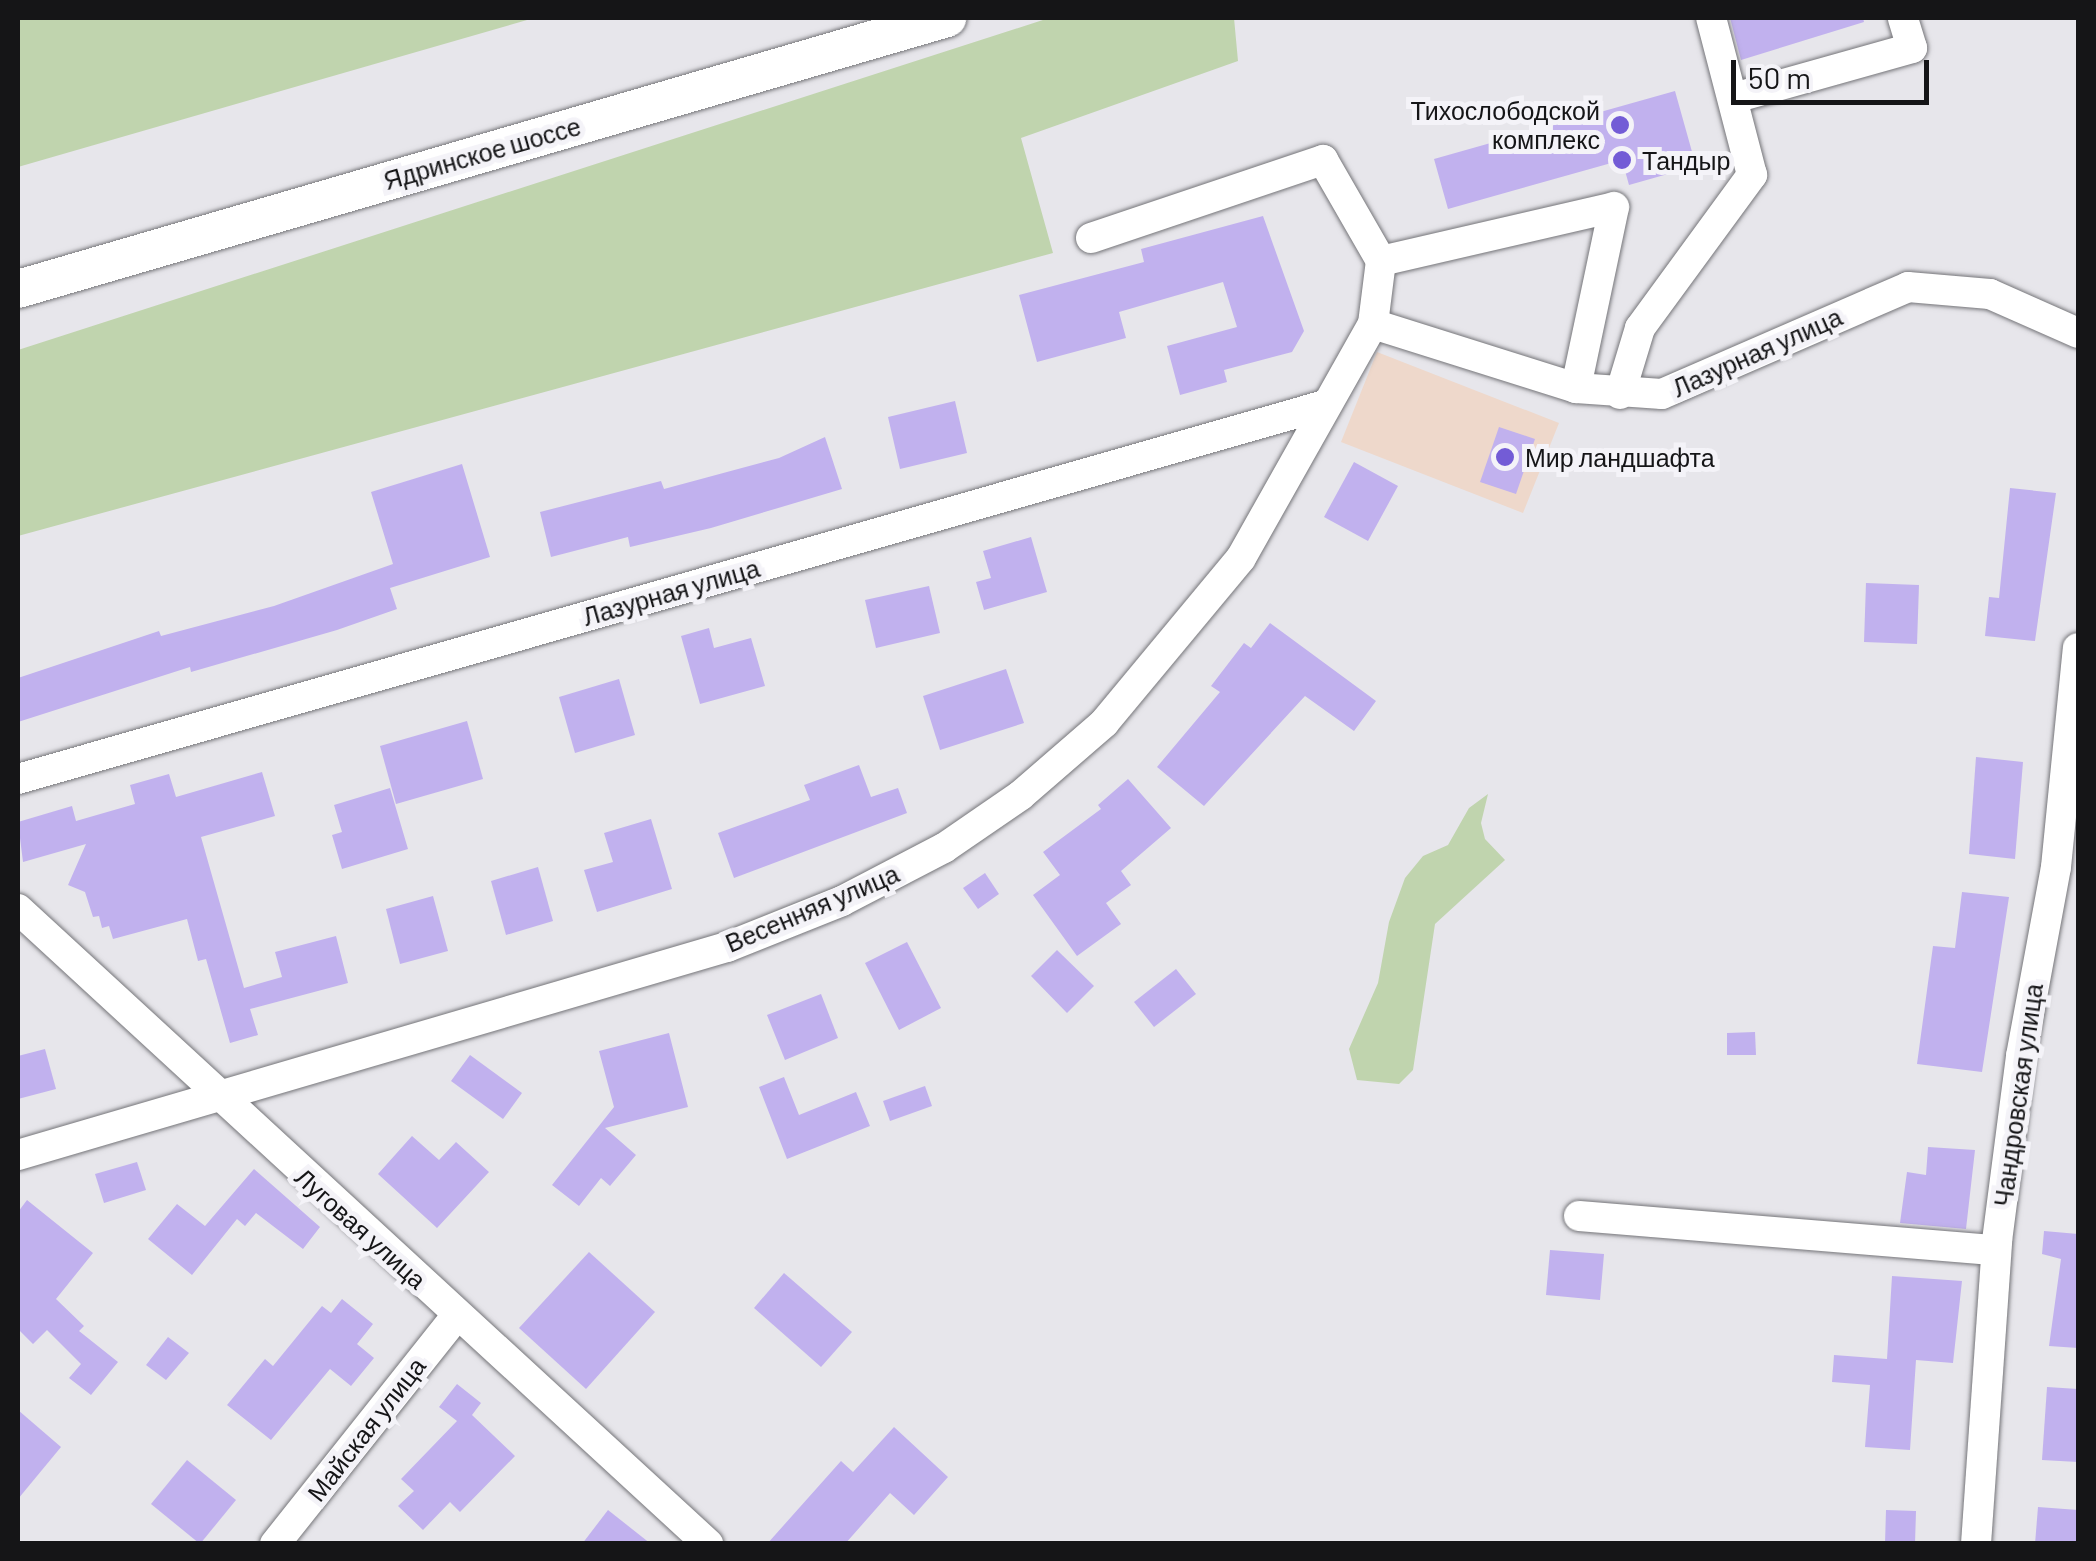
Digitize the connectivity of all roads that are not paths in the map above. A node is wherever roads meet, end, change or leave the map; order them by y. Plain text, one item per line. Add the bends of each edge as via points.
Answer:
1 (947, 18) edge
2 (1710, 18) edge
3 (1903, 18) edge
4 (1734, 98) junction
5 (1090, 238) dead end
6 (1381, 260) junction
7 (18, 289) edge
8 (1373, 324) junction
9 (2078, 333) edge
10 (1576, 388) junction
11 (1620, 394) junction
12 (1325, 405) junction
13 (2078, 648) edge
14 (18, 779) edge
15 (18, 910) edge
16 (212, 1093) junction
17 (18, 1155) edge
18 (1579, 1216) dead end
19 (1996, 1250) junction
20 (456, 1315) junction
21 (275, 1544) edge
22 (708, 1544) edge
23 (1976, 1544) edge

1 - 7 main road, Ядринское шоссе
2 - 4 street
3 - 4 street via 1912,48
4 - 11 street via 1752,176 1640,328
5 - 6 street via 1323,160
6 - 8 street
6 - 10 street via 1614,207
8 - 10 street, Лазурная улица
8 - 12 street, Весенняя улица
9 - 11 street, Лазурная улица via 1990,294 1908,287 1701,382 1662,394
10 - 11 street, Лазурная улица
12 - 14 street, Лазурная улица
12 - 16 street, Весенняя улица via 1241,558 1104,722 1021,795 944,848 727,947
13 - 19 street, Чандровская улица via 2056,867 2021,1056
15 - 16 street, Луговая улица
16 - 17 street, Весенняя улица
16 - 20 street, Луговая улица
18 - 19 street
19 - 23 street, Чандровская улица
20 - 21 street, Майская улица
20 - 22 street, Луговая улица

